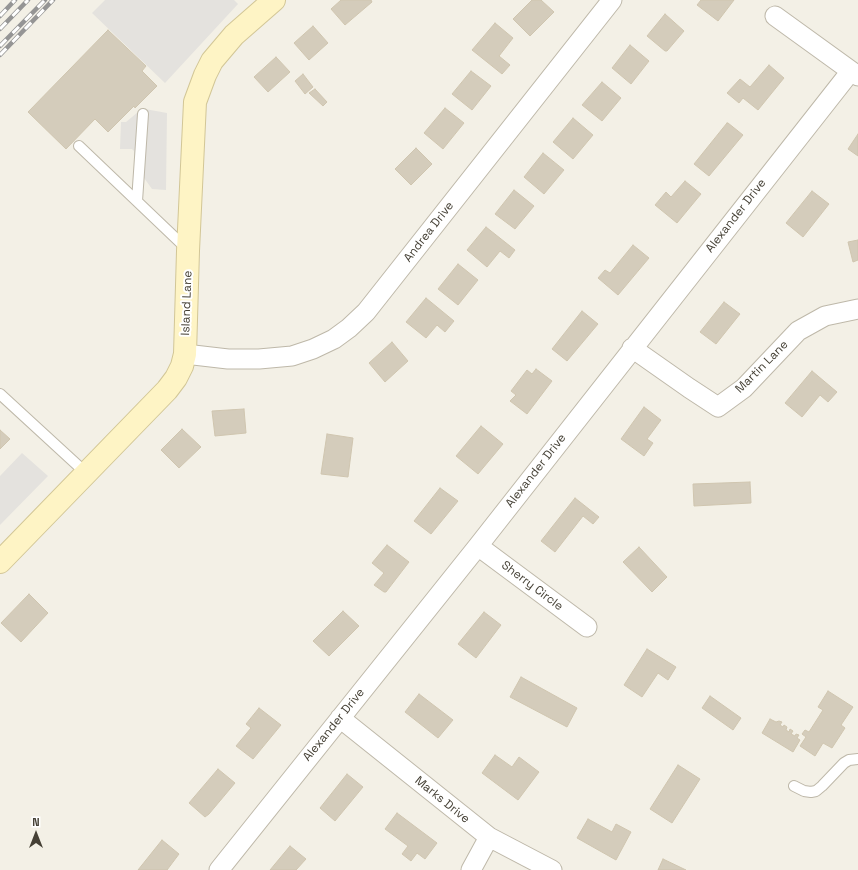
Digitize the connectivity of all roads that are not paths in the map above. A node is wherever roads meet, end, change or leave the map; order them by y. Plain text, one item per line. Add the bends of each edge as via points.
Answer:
1 (274, 0) edge
2 (612, 0) edge
3 (775, 16) dead end
4 (854, 73) edge
5 (143, 114) dead end
6 (79, 146) dead end
7 (137, 201) junction
8 (188, 251) junction
9 (858, 309) edge
10 (632, 348) junction
11 (185, 354) junction
12 (0, 394) edge
13 (86, 473) junction
14 (478, 546) junction
15 (0, 562) edge
16 (587, 627) dead end
17 (340, 718) junction
18 (858, 759) edge
19 (794, 786) dead end
20 (489, 837) junction
21 (219, 870) edge
22 (471, 870) edge
23 (552, 870) edge

1 - 8 street, Island Lane via 234,35 212,61 199,89 194,116
2 - 11 street, Andrea Drive via 366,312 349,328 314,349 292,356 228,359
3 - 4 street
4 - 10 street, Alexander Drive
5 - 7 lane
6 - 7 lane
7 - 8 lane
8 - 11 street, Island Lane
9 - 10 street, Martin Lane via 826,316 798,331 744,388 718,407
10 - 14 street, Alexander Drive
11 - 13 street, Island Lane via 176,378 167,390
12 - 13 lane
13 - 15 street, Island Lane
14 - 16 street, Sherry Circle
14 - 17 street, Alexander Drive
17 - 20 street, Marks Drive
17 - 21 street, Alexander Drive
18 - 19 lane via 844,763 816,791 804,791
20 - 22 street
20 - 23 street, Marks Drive

